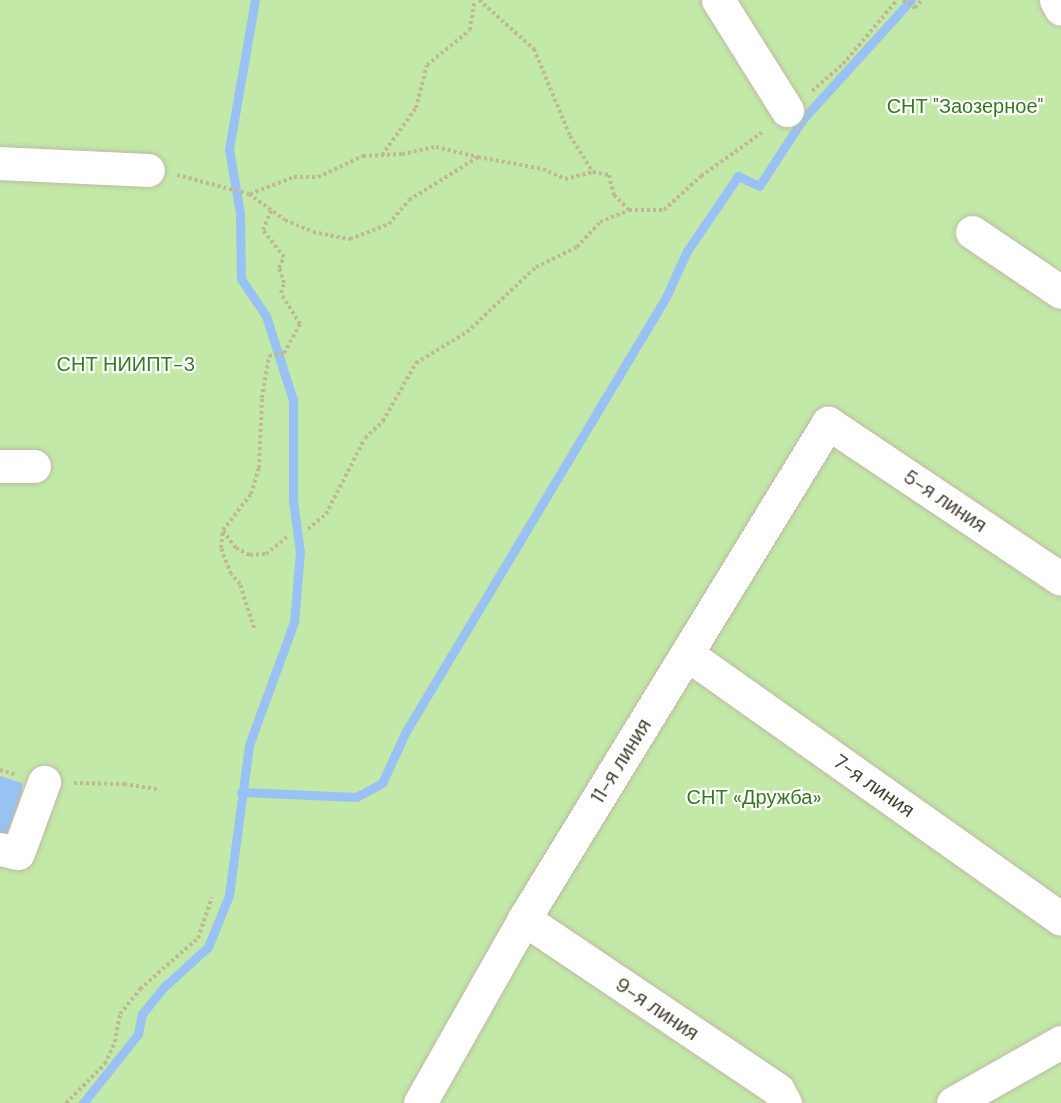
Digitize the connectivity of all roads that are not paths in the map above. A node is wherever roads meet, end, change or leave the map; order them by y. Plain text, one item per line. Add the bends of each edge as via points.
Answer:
1 (718, 0) edge
2 (1056, 0) edge
3 (1061, 9) edge
4 (795, 104) road end
5 (0, 163) edge
6 (148, 170) road end
7 (972, 232) dead end
8 (1061, 292) edge
9 (828, 423) joint
10 (0, 466) edge
11 (34, 466) dead end
12 (1061, 579) edge
13 (687, 654) junction
14 (44, 782) road end
15 (0, 849) edge
16 (524, 919) junction
17 (1061, 919) edge
18 (1061, 1042) edge
19 (420, 1103) edge
20 (785, 1103) edge
21 (953, 1103) edge

1 - 4 street
2 - 3 street
5 - 6 street
7 - 8 street
9 - 12 street, 5-я линия
9 - 13 street, 11-я линия
10 - 11 street
13 - 16 street, 11-я линия
13 - 17 street, 7-я линия
14 - 15 street via 18,854
16 - 19 street, 11-я линия
16 - 20 street, 9-я линия via 778,1090
18 - 21 street

